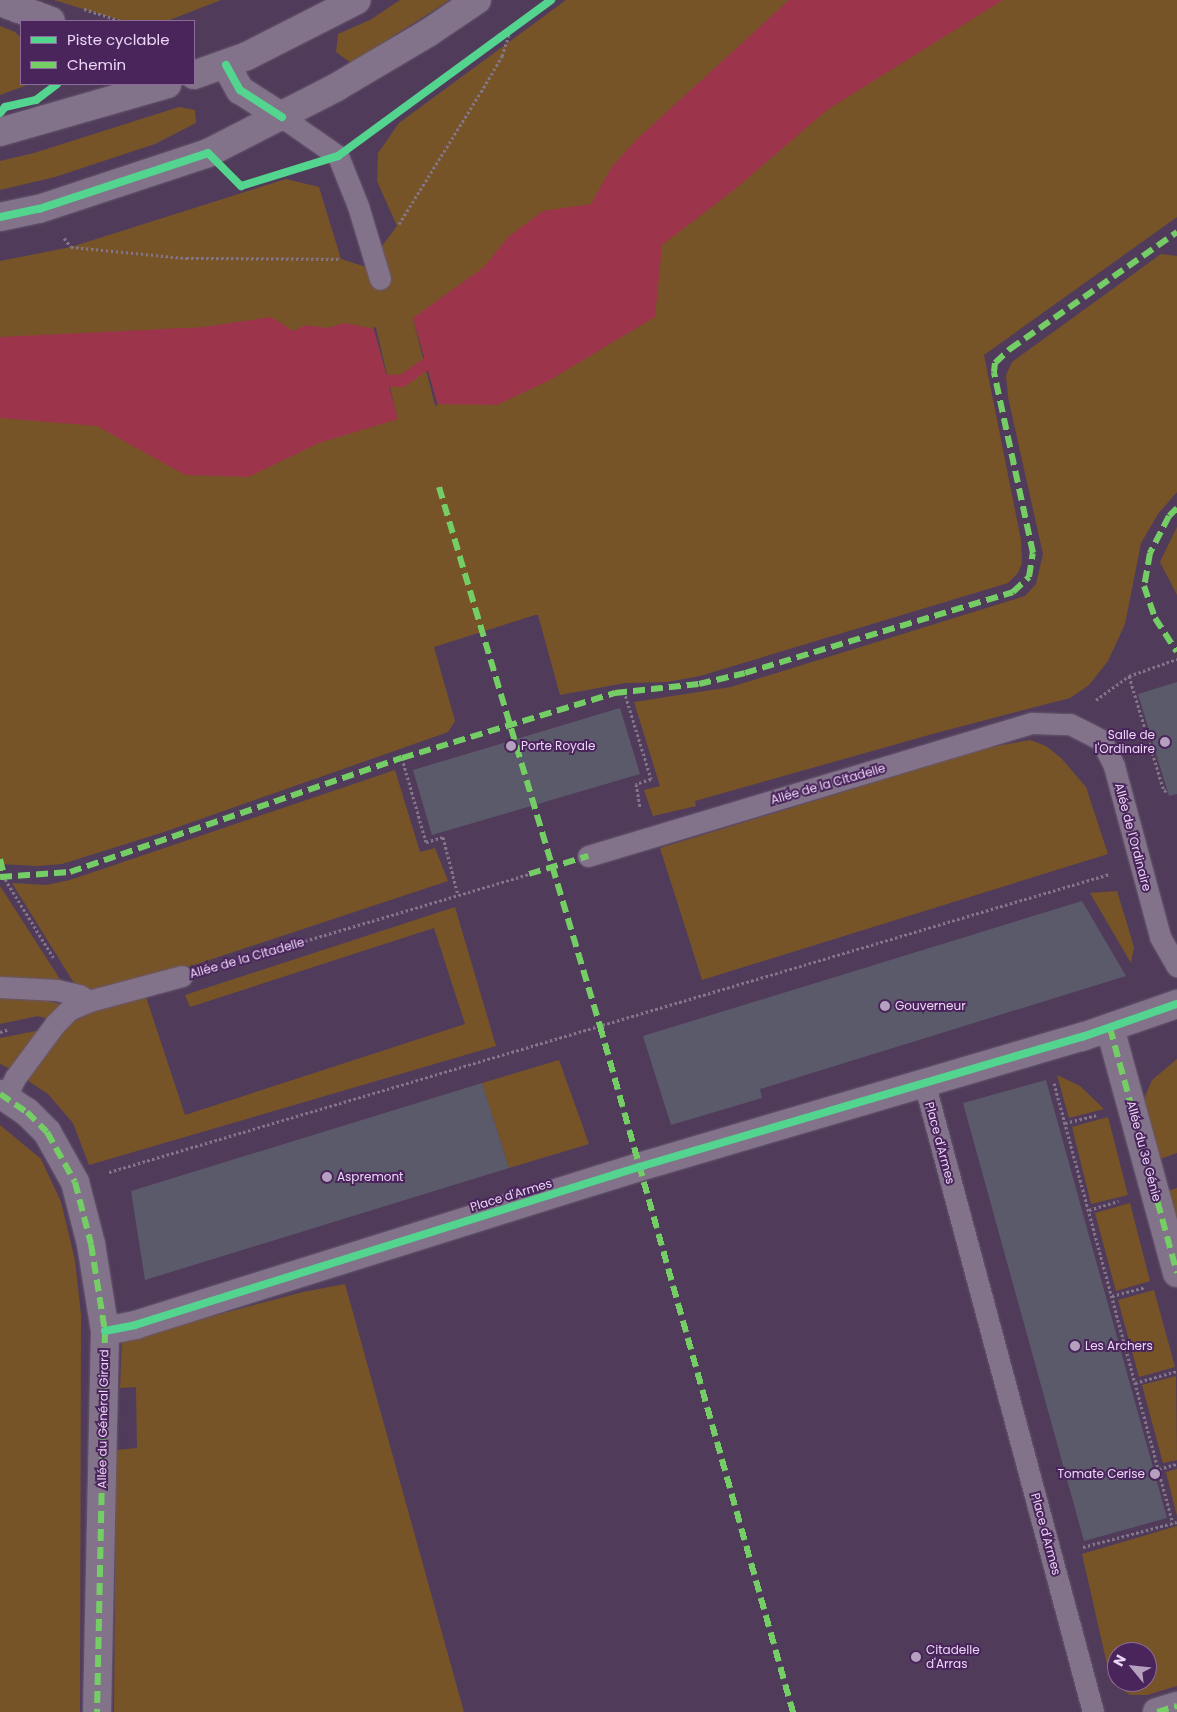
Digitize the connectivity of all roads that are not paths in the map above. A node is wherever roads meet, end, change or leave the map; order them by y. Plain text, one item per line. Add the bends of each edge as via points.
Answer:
1 (357, 0) edge
2 (477, 0) edge
3 (0, 2) edge
4 (48, 20) edge
5 (226, 65) junction
6 (195, 75) edge
7 (159, 85) edge
8 (135, 88) edge
9 (282, 117) junction
10 (0, 132) edge
11 (0, 217) edge
12 (380, 279) dead end
13 (1070, 724) joint
14 (588, 856) dead end
15 (1177, 966) edge
16 (182, 976) road end
17 (0, 987) edge
18 (89, 1001) junction
19 (1177, 1004) edge
20 (1110, 1028) junction
21 (924, 1082) junction
22 (3, 1095) edge
23 (1177, 1273) edge
24 (105, 1331) junction
25 (1177, 1706) edge
26 (97, 1712) edge
27 (1094, 1712) edge
28 (1157, 1712) edge

1 - 5 street via 315,24
2 - 9 street via 428,33
3 - 4 street
5 - 6 street
5 - 9 street via 240,90
7 - 8 street
8 - 10 street
9 - 11 street via 175,166 39,209
9 - 12 lane via 338,156
13 - 14 lane, Allée de la Citadelle via 1032,723
13 - 15 lane, Allée de l'Ordinaire via 1101,740 1114,766 1160,937
16 - 18 lane, Allée de la Citadelle
17 - 18 lane via 57,990
18 - 22 lane, Allée de la Citadelle via 69,1010 54,1024
19 - 20 street
20 - 21 street
20 - 23 street, Allée du 3e Génie
21 - 24 street, Place d'Armes via 365,1251 136,1325
21 - 27 lane, Place d'Armes
22 - 24 street, Allée du Général Girard via 47,1132 75,1182 91,1244
24 - 26 street, Allée du Général Girard
25 - 28 street

